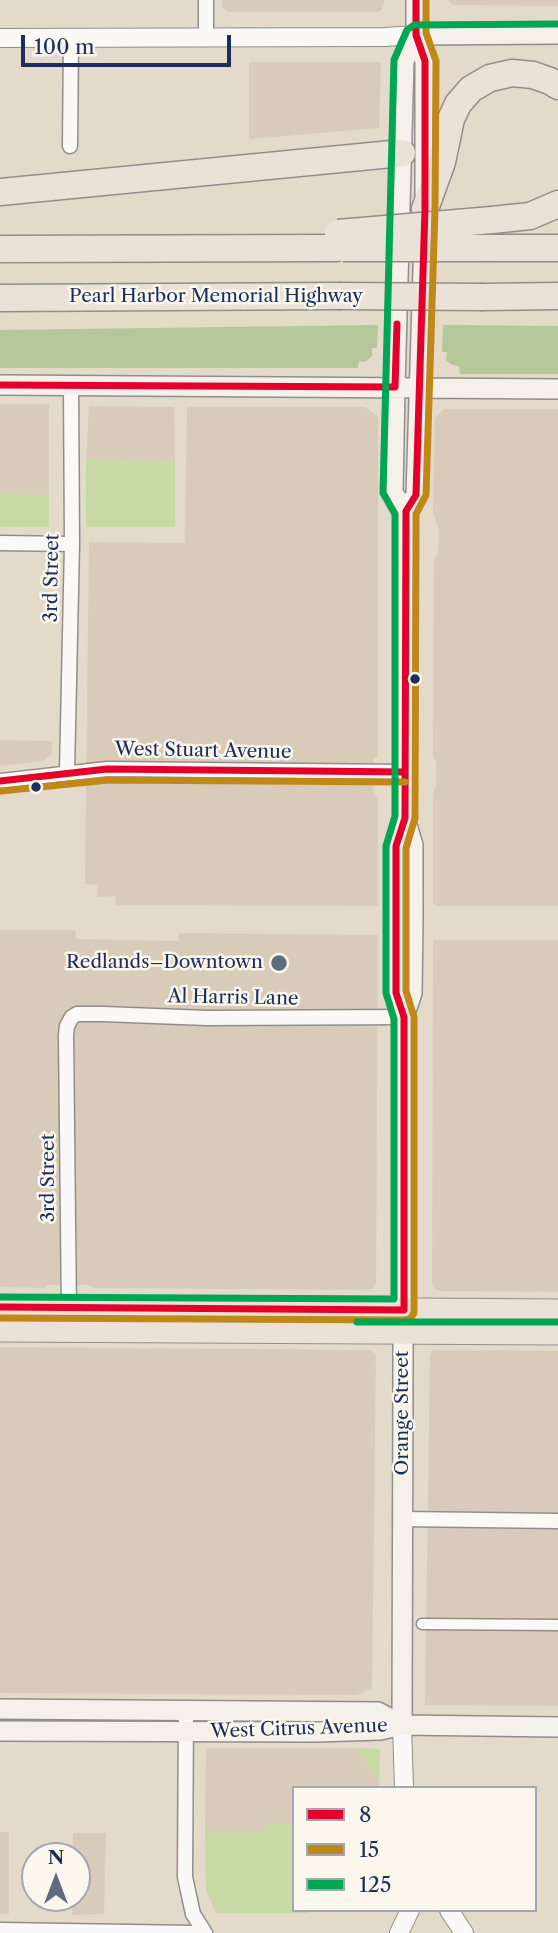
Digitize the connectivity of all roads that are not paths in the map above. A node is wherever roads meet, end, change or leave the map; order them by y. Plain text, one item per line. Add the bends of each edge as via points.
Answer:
1 (206, 0) edge
2 (416, 0) edge
3 (558, 34) edge
4 (416, 35) junction
5 (0, 37) edge
6 (71, 38) junction
7 (206, 38) junction
8 (558, 86) edge
9 (70, 146) dead end
10 (402, 153) junction
11 (0, 192) edge
12 (558, 204) edge
13 (425, 209) junction
14 (337, 240) junction
15 (558, 248) edge
16 (0, 249) edge
17 (558, 296) edge
18 (0, 298) edge
19 (0, 385) edge
20 (71, 385) junction
21 (395, 387) junction
22 (419, 388) junction
23 (558, 389) edge
24 (406, 511) junction
25 (0, 543) edge
26 (72, 544) junction
27 (67, 772) junction
28 (405, 772) junction
29 (0, 781) edge
30 (404, 1017) junction
31 (67, 1026) joint
32 (0, 1307) edge
33 (558, 1311) edge
34 (69, 1319) junction
35 (404, 1322) junction
36 (0, 1330) edge
37 (558, 1334) edge
38 (402, 1519) junction
39 (558, 1521) edge
40 (422, 1624) dead end
41 (558, 1625) edge
42 (0, 1709) edge
43 (186, 1711) junction
44 (402, 1725) junction
45 (558, 1727) edge
46 (0, 1731) edge
47 (186, 1732) junction
48 (404, 1786) edge
49 (409, 1912) edge
50 (450, 1912) edge
51 (0, 1930) edge
52 (193, 1933) edge
53 (205, 1933) edge
54 (399, 1933) edge
55 (464, 1933) edge

1 - 7 street
2 - 4 main road, Orange Street
3 - 4 main road
4 - 7 street
4 - 10 main road, Orange Street via 404,61
4 - 13 main road, Orange Street via 425,61
5 - 6 street
6 - 7 street
6 - 9 street
8 - 13 highway via 533,75 512,73 471,89 451,119
10 - 11 highway
10 - 21 main road, Orange Street
12 - 14 highway, bridge via 530,216
13 - 22 main road, Orange Street
14 - 15 highway, bridge
14 - 16 highway via 298,247
17 - 18 highway, Pearl Harbor Memorial Highway, bridge
19 - 20 main road
20 - 21 main road
20 - 26 street, 3rd Street
21 - 22 main road
21 - 24 main road, Orange Street via 393,493
22 - 23 main road
22 - 24 main road, Orange Street via 416,495
24 - 28 main road, Orange Street
25 - 26 street
26 - 27 street, 3rd Street
27 - 28 street, West Stuart Avenue
27 - 29 street, West Stuart Avenue
28 - 30 main road, Orange Street via 405,818 396,846 396,993
30 - 31 street, Al Harris Lane via 77,1014
30 - 35 main road, Orange Street
31 - 34 street, 3rd Street
32 - 34 main road
33 - 35 main road
34 - 35 main road
34 - 36 main road
35 - 37 main road
35 - 38 main road, Orange Street
38 - 39 street
38 - 44 main road, Orange Street
40 - 41 street
42 - 43 main road, West Citrus Avenue
43 - 44 main road, West Citrus Avenue via 378,1712
43 - 47 street
44 - 45 main road
44 - 47 main road, West Citrus Avenue via 380,1730
44 - 48 street
46 - 47 main road, West Citrus Avenue
47 - 53 street via 185,1877 193,1914
49 - 54 street
50 - 55 street
51 - 52 street

